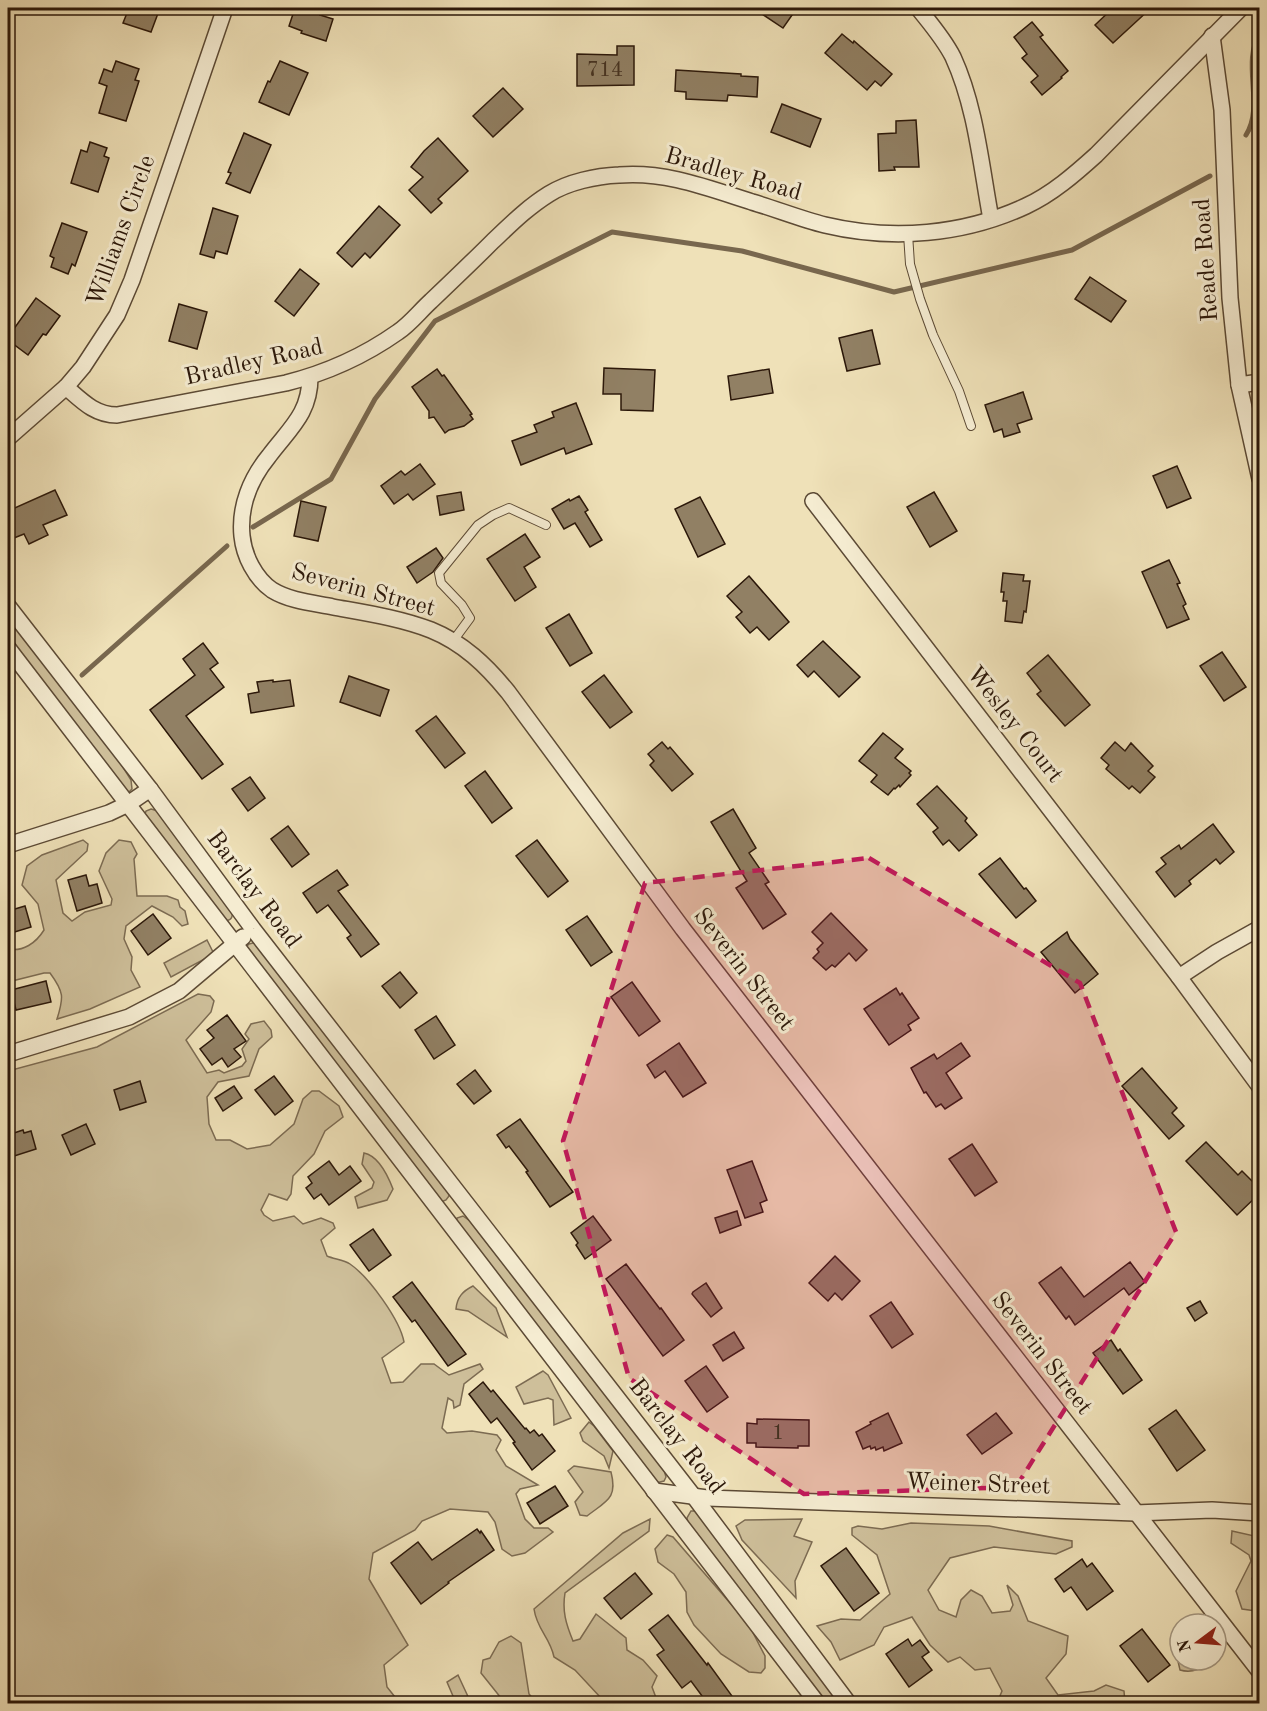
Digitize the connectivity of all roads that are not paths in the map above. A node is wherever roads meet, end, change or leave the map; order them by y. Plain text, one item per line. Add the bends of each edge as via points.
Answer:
1 (225, 8) edge
2 (918, 8) edge
3 (1241, 8) edge
4 (1212, 36) junction
5 (991, 219) junction
6 (908, 234) junction
7 (310, 377) junction
8 (1260, 382) edge
9 (1239, 385) junction
10 (66, 387) junction
11 (971, 426) dead end
12 (8, 438) edge
13 (1260, 479) edge
14 (813, 501) dead end
15 (546, 525) dead end
16 (8, 606) edge
17 (453, 641) junction
18 (8, 648) edge
19 (150, 789) junction
20 (128, 804) junction
21 (8, 844) edge
22 (1260, 928) edge
23 (253, 929) junction
24 (235, 944) junction
25 (1179, 977) junction
26 (8, 1054) edge
27 (1260, 1087) edge
28 (464, 1200) junction
29 (443, 1216) junction
30 (654, 1491) junction
31 (695, 1498) junction
32 (1135, 1513) junction
33 (1260, 1513) edge
34 (1260, 1672) edge
35 (818, 1704) edge
36 (849, 1704) edge

1 - 10 street, Williams Circle via 132,280 117,315
2 - 5 street via 952,56 964,86
3 - 4 street, Bradley Road
4 - 5 street, Bradley Road via 1072,176 1027,206
4 - 9 street, Reade Road via 1222,110 1230,298
5 - 6 street, Bradley Road
6 - 7 street, Bradley Road via 825,225 680,179 618,174 580,181 551,193 523,212 399,332 352,360
6 - 11 lane via 910,264 920,298
7 - 10 street, Bradley Road via 117,416 93,410
7 - 17 street, Severin Street via 302,414 268,456 246,497 241,534 249,561 266,585 283,595 408,622
8 - 9 street
9 - 13 street, Reade Road
10 - 12 street, Williams Circle
14 - 25 street, Wesley Court
15 - 17 lane via 509,508 493,515 478,525 439,573 441,583 470,618
16 - 19 street, Barclay Road
17 - 32 street, Severin Street via 491,670 683,929
18 - 20 street, Barclay Road
19 - 20 street
19 - 23 street, Barclay Road
20 - 21 street
20 - 24 street, Barclay Road
22 - 25 street
23 - 24 street
23 - 28 street, Barclay Road
24 - 26 street via 179,991 129,1017
24 - 29 street, Barclay Road
25 - 27 street, Wesley Court
28 - 29 street
28 - 31 street, Barclay Road
29 - 30 street, Barclay Road
30 - 31 street, Weiner Street
30 - 35 street, Barclay Road
31 - 32 street, Weiner Street
31 - 36 street, Barclay Road
32 - 33 street, Weiner Street
32 - 34 street, Severin Street

